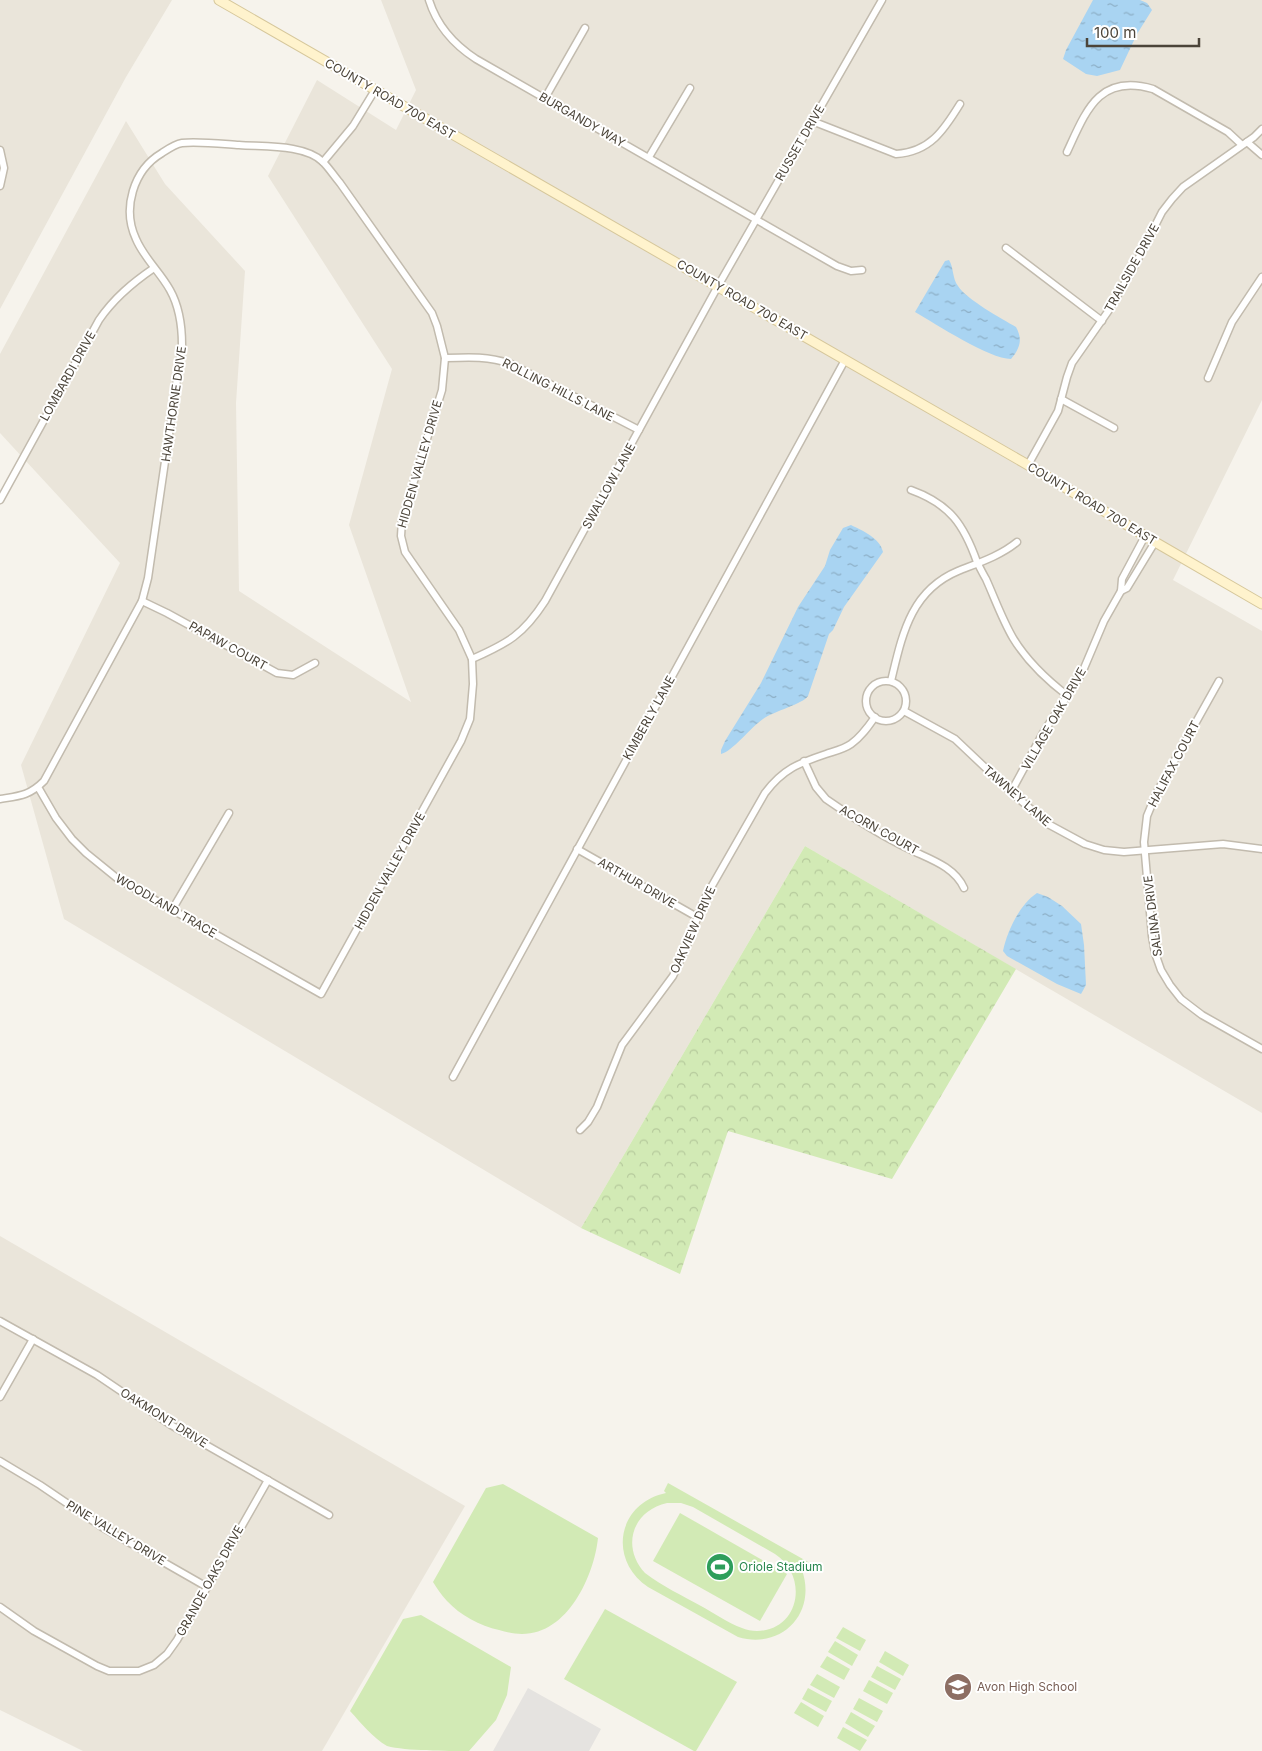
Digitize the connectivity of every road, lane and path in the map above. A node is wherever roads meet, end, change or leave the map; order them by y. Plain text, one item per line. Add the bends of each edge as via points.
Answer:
1 (219, 0) edge
2 (429, 0) edge
3 (882, 0) edge
4 (585, 28) dead end
5 (690, 88) dead end
6 (374, 90) junction
7 (545, 98) junction
8 (960, 104) dead end
9 (812, 121) junction
10 (1262, 129) edge
11 (1245, 144) junction
12 (0, 150) edge
13 (1067, 152) dead end
14 (1262, 154) edge
15 (649, 157) junction
16 (323, 162) junction
17 (0, 186) edge
18 (756, 220) junction
19 (1006, 248) dead end
20 (154, 268) junction
21 (862, 270) dead end
22 (1262, 277) edge
23 (718, 286) junction
24 (1102, 321) junction
25 (445, 358) junction
26 (845, 360) junction
27 (1208, 378) dead end
28 (1061, 399) junction
29 (1114, 428) dead end
30 (639, 430) junction
31 (1028, 465) junction
32 (911, 490) dead end
33 (0, 500) edge
34 (1145, 536) junction
35 (1017, 542) dead end
36 (1155, 542) junction
37 (978, 563) junction
38 (1121, 590) junction
39 (142, 602) junction
40 (1262, 604) edge
41 (472, 659) junction
42 (315, 663) dead end
43 (1219, 681) dead end
44 (890, 682) junction
45 (1068, 696) junction
46 (904, 711) junction
47 (874, 717) junction
48 (804, 762) junction
49 (38, 787) junction
50 (1011, 792) junction
51 (0, 799) edge
52 (229, 813) dead end
53 (1262, 849) edge
54 (577, 850) junction
55 (1144, 851) junction
56 (964, 888) dead end
57 (172, 910) junction
58 (697, 917) junction
59 (340, 960) joint
60 (1262, 1049) edge
61 (453, 1076) dead end
62 (580, 1130) dead end
63 (0, 1320) edge
64 (33, 1339) junction
65 (0, 1397) edge
66 (0, 1461) edge
67 (268, 1480) junction
68 (329, 1515) dead end
69 (207, 1587) junction
70 (0, 1607) edge

1 - 6 main road, COUNTY ROAD 700 EAST
2 - 7 street, BURGANDY WAY via 438,22 461,49
3 - 9 street, RUSSET DRIVE
4 - 7 street
5 - 15 street
6 - 16 street via 353,126
6 - 23 main road, COUNTY ROAD 700 EAST
7 - 15 street, BURGANDY WAY
8 - 9 street via 932,141 909,153 896,154
9 - 18 street, RUSSET DRIVE
10 - 11 street, TRAILSIDE DRIVE
11 - 13 street via 1153,89 1125,85 1113,88 1092,103
11 - 14 street
11 - 24 street, TRAILSIDE DRIVE via 1172,198
12 - 17 street via 4,168
15 - 18 street, BURGANDY WAY
16 - 20 street, HAWTHORNE DRIVE via 299,150 236,144 182,143 158,154 136,181 130,206 132,231
16 - 25 street, HIDDEN VALLEY DRIVE via 432,313
18 - 21 street, BURGANDY WAY via 837,266 851,271
18 - 23 street, RUSSET DRIVE
19 - 24 street
20 - 33 street, LOMBARDI DRIVE via 118,296 99,320
20 - 39 street, HAWTHORNE DRIVE via 174,300 182,344
22 - 27 street via 1232,322
23 - 26 main road, COUNTY ROAD 700 EAST
23 - 30 street, SWALLOW LANE
24 - 28 street, TRAILSIDE DRIVE via 1072,363
25 - 30 street, ROLLING HILLS LANE via 477,356 500,360
25 - 41 street, HIDDEN VALLEY DRIVE via 442,390 402,520 401,536 405,552 459,630
26 - 31 main road, COUNTY ROAD 700 EAST
26 - 54 street, KIMBERLY LANE
28 - 29 street
28 - 31 street, TRAILSIDE DRIVE via 1058,411
30 - 41 street, SWALLOW LANE via 537,613 504,645
31 - 34 main road, COUNTY ROAD 700 EAST
32 - 37 street via 947,510 969,539
34 - 36 main road, COUNTY ROAD 700 EAST
34 - 38 street, VILLAGE OAK DRIVE via 1122,579
35 - 37 street
36 - 38 street, VILLAGE OAK DRIVE via 1127,588
36 - 40 main road, COUNTY ROAD 700 EAST
37 - 44 street via 944,578 924,595 908,622
37 - 45 street via 1022,652 1045,678
38 - 45 street, VILLAGE OAK DRIVE
39 - 42 street, PAPAW COURT via 167,612 277,673 293,675
39 - 49 street, HAWTHORNE DRIVE via 52,768
41 - 59 street, HIDDEN VALLEY DRIVE via 470,718 461,741
43 - 55 street, HALIFAX COURT via 1153,800 1146,825
44 - 46 street via 904,693
44 - 47 street via 878,683 868,693 867,706
45 - 50 street, VILLAGE OAK DRIVE via 1043,733
46 - 47 street via 894,720
46 - 50 street, TAWNEY LANE via 955,739
47 - 48 street, OAKVIEW DRIVE via 851,744
48 - 56 street, ACORN COURT via 826,799 944,866
48 - 58 street, OAKVIEW DRIVE via 788,769 765,793
49 - 51 street via 25,795
49 - 57 street, WOODLAND TRACE via 56,818 86,853 118,879
50 - 55 street, TAWNEY LANE via 1048,824 1085,844 1114,852
52 - 57 street
53 - 55 street, TAWNEY LANE via 1223,844
54 - 58 street, ARTHUR DRIVE
54 - 61 street, KIMBERLY LANE
55 - 60 street, SALINA DRIVE via 1154,944 1165,978 1195,1010
57 - 59 street, WOODLAND TRACE via 321,994
58 - 62 street, OAKVIEW DRIVE via 677,968 622,1045 597,1107
63 - 64 street, OAKMONT DRIVE
64 - 65 street
64 - 67 street, OAKMONT DRIVE via 97,1375 170,1425
66 - 69 street, PINE VALLEY DRIVE via 102,1527
67 - 68 street, OAKMONT DRIVE
67 - 69 street, GRANDE OAKS DRIVE
69 - 70 street, GRANDE OAKS DRIVE via 167,1654 139,1671 109,1671 97,1666 34,1631

